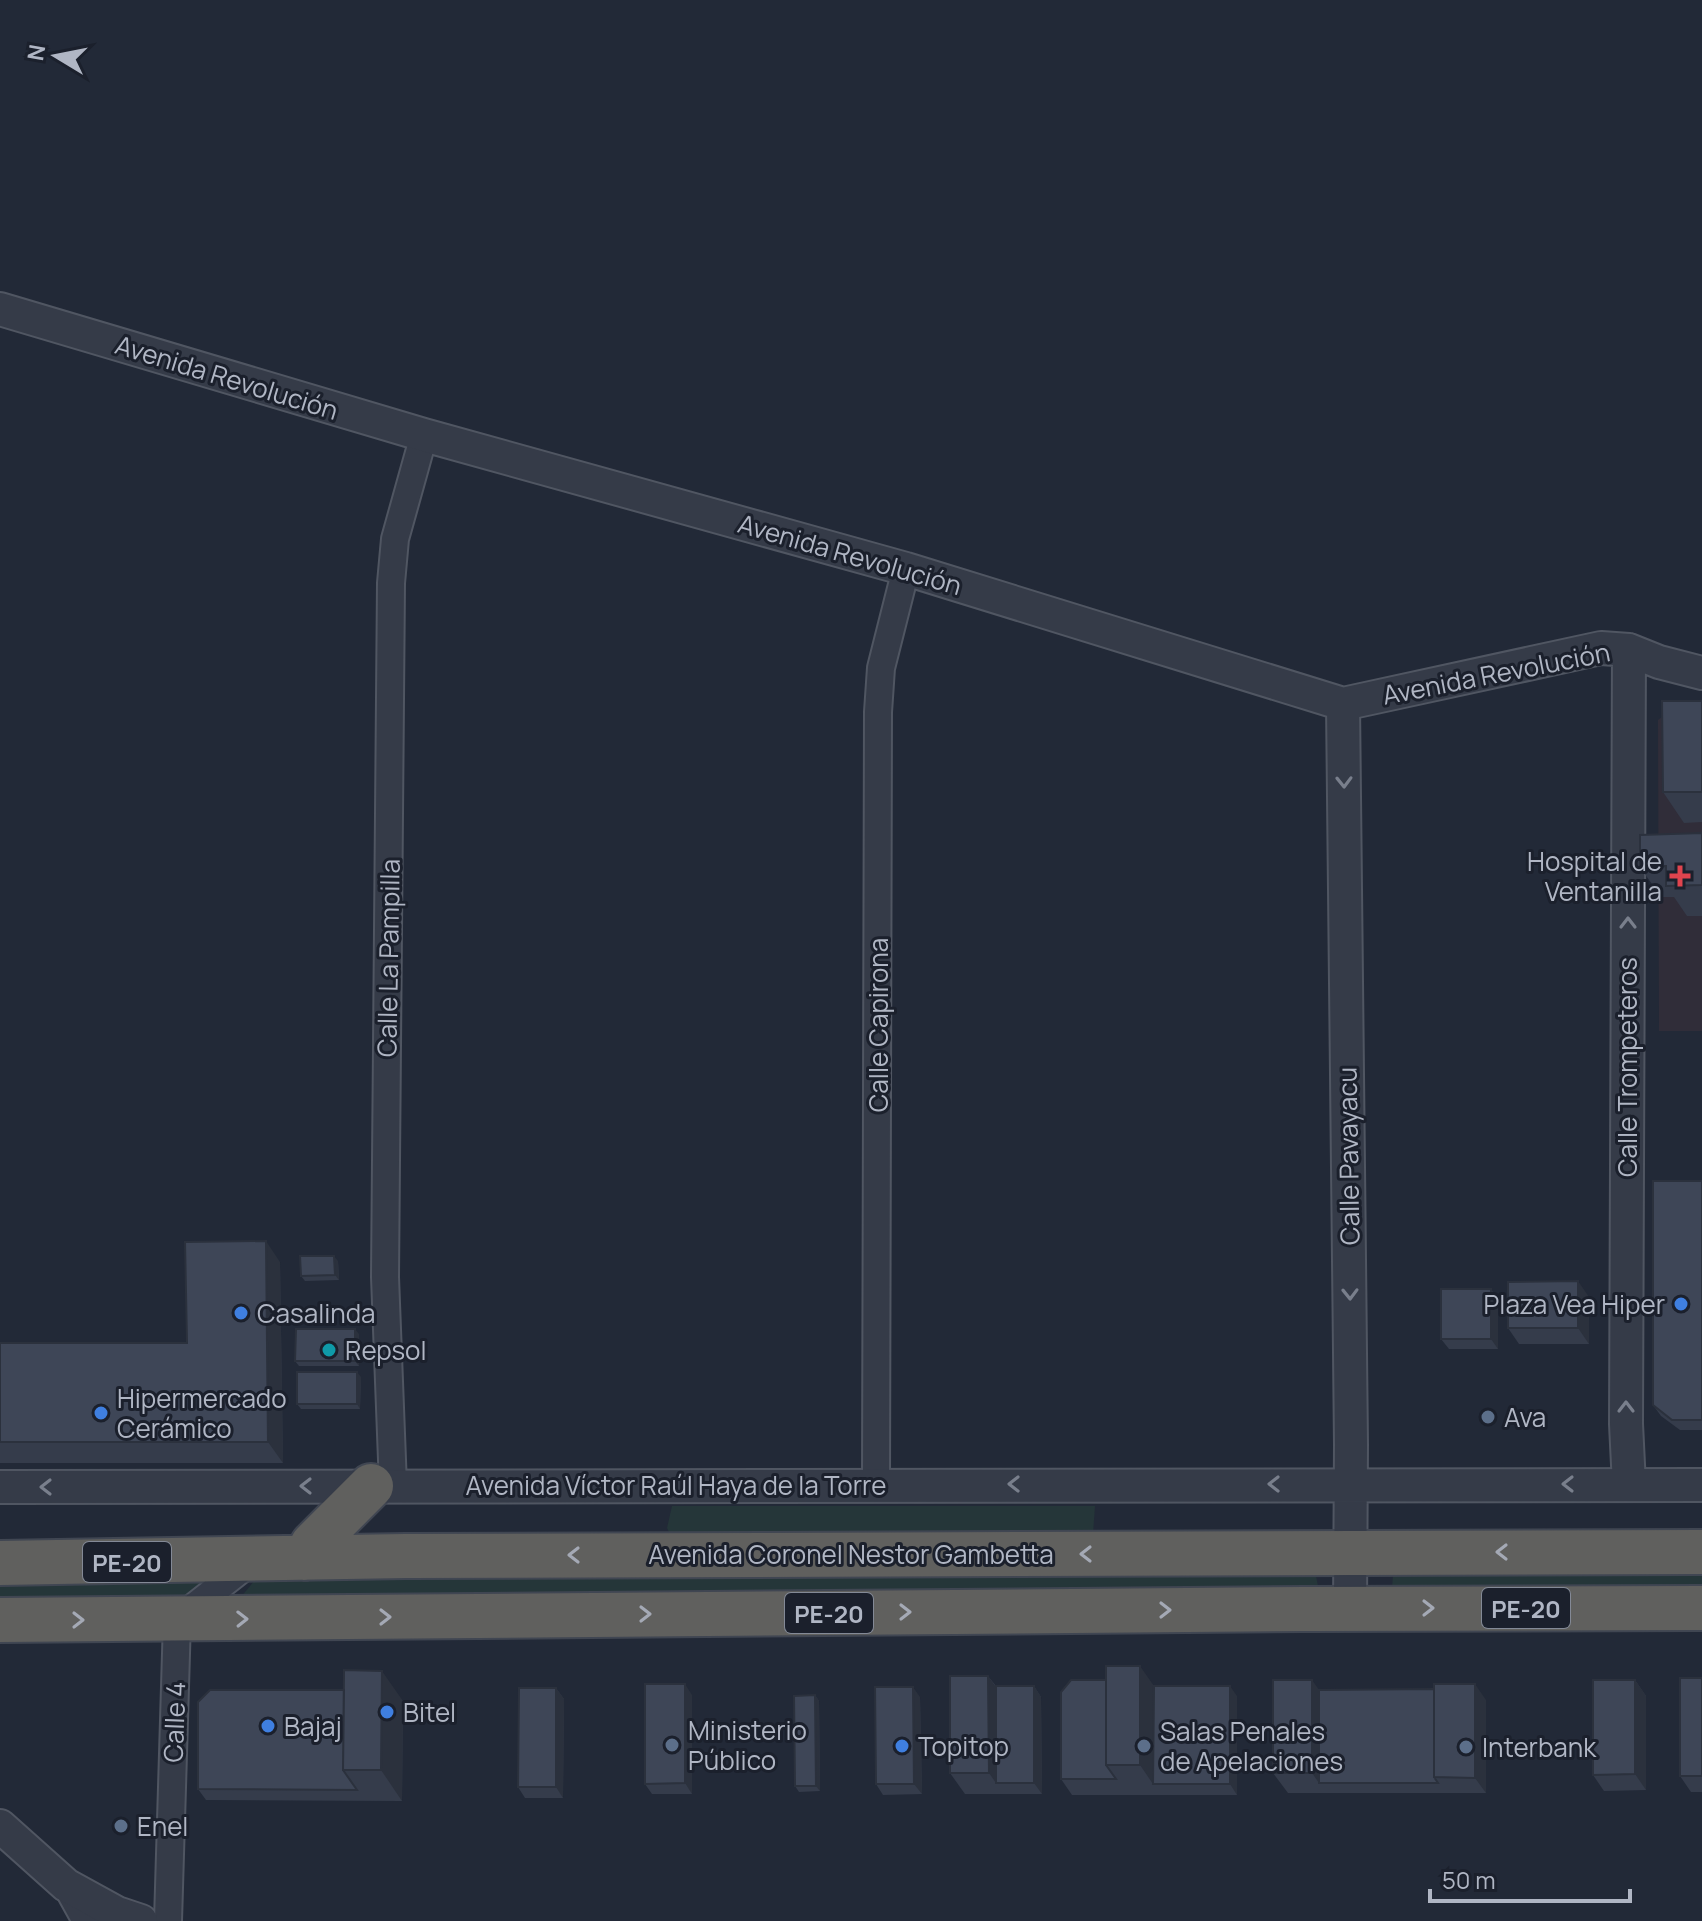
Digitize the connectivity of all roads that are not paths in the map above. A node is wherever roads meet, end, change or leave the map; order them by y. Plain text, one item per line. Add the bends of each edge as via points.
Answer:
1 (0, 309) edge
2 (424, 435) junction
3 (906, 569) junction
4 (1629, 650) junction
5 (1702, 673) edge
6 (1343, 704) junction
7 (876, 1484) junction
8 (1352, 1484) junction
9 (1629, 1485) junction
10 (1702, 1485) edge
11 (382, 1486) junction
12 (0, 1487) edge
13 (1702, 1552) edge
14 (1352, 1553) junction
15 (305, 1558) junction
16 (253, 1560) junction
17 (0, 1563) edge
18 (1702, 1608) edge
19 (1350, 1609) junction
20 (0, 1620) edge
21 (177, 1620) junction
22 (0, 1826) edge
23 (66, 1885) junction
24 (86, 1921) edge
25 (141, 1921) edge
26 (168, 1921) edge

1 - 2 street, Avenida Revolución
2 - 3 street, Avenida Revolución
2 - 11 street, Calle La Pampilla via 395,539 391,583
3 - 6 street, Avenida Revolución
3 - 7 street, Calle Capirona via 881,668 878,712
4 - 5 street, Avenida Revolución
4 - 6 street, Avenida Revolución via 1578,652
9 -> 4 street, Calle Trompeteros
6 -> 8 street, Calle Pavayacu
8 -> 7 street, Avenida Víctor Raúl Haya de la Torre
7 - 11 street, Avenida Víctor Raúl Haya de la Torre
9 -> 8 street, Avenida Víctor Raúl Haya de la Torre
8 - 14 street, Calle Pavayacu
9 - 10 street, Avenida Víctor Raúl Haya de la Torre
11 -> 12 street, Avenida Víctor Raúl Haya de la Torre
11 - 15 highway via 313,1544
13 -> 14 highway, Avenida Coronel Nestor Gambetta / PE-20
14 -> 15 highway, Avenida Coronel Nestor Gambetta / PE-20
14 - 19 street, Calle Pavayacu
15 - 16 highway, Avenida Coronel Nestor Gambetta / PE-20
16 - 17 highway, Avenida Coronel Nestor Gambetta / PE-20
16 - 21 street
19 -> 18 highway, PE-20
21 -> 19 highway, PE-20
20 -> 21 highway, PE-20
21 - 26 street, Calle 4
22 - 23 street
23 - 24 street
23 - 25 street

